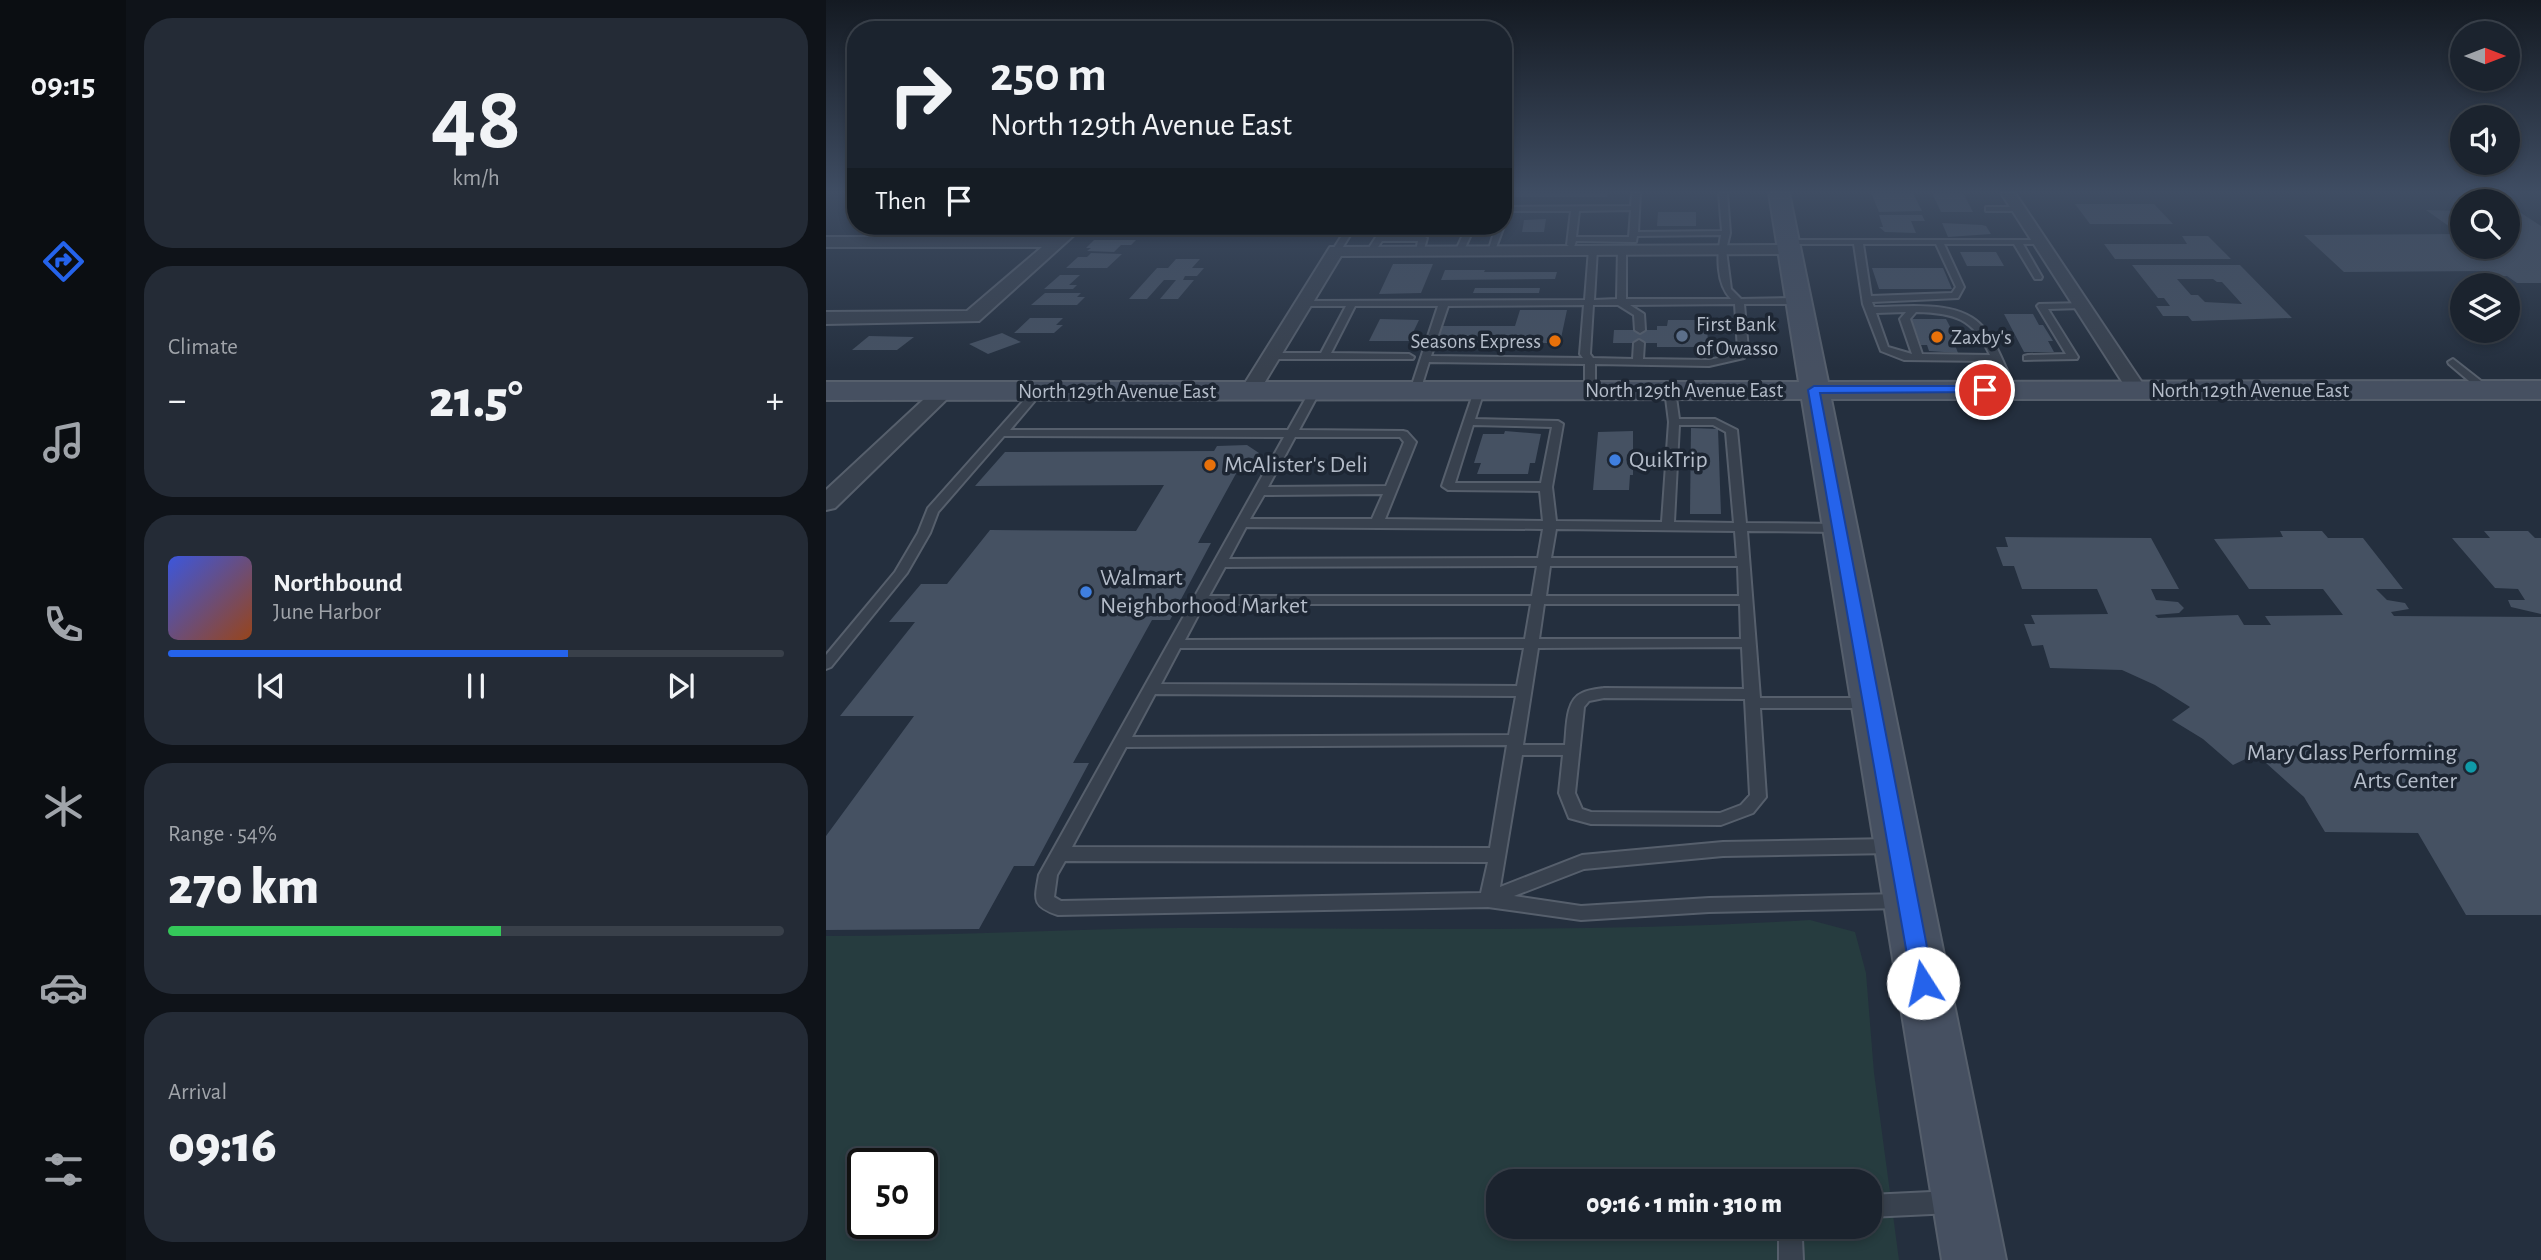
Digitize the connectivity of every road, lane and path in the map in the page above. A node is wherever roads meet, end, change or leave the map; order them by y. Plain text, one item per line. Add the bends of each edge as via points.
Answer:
1 (1336, 251) edge
2 (1047, 252) edge
3 (1593, 252) edge
4 (1629, 252) edge
5 (1725, 252) edge
6 (1790, 252) edge
7 (1860, 252) edge
8 (1944, 252) edge
9 (2023, 252) edge
10 (2046, 252) edge
11 (2038, 277) dead end
12 (1798, 301) junction
13 (1739, 302) junction
14 (1444, 303) junction
15 (1591, 303) junction
16 (1621, 303) junction
17 (1305, 304) junction
18 (1352, 304) junction
19 (1869, 304) junction
20 (2083, 305) junction
21 (1913, 310) junction
22 (826, 318) edge
23 (853, 318) junction
24 (1640, 330) dead end
25 (826, 338) edge
26 (1639, 343) dead end
27 (1272, 356) junction
28 (1324, 356) junction
29 (1409, 356) dead end
30 (1918, 358) junction
31 (1994, 358) junction
32 (2028, 358) dead end
33 (1425, 359) junction
34 (1590, 360) junction
35 (1638, 362) junction
36 (2453, 362) dead end
37 (1590, 390) junction
38 (1670, 390) junction
39 (1814, 390) junction
40 (2010, 390) junction
41 (2137, 390) junction
42 (2486, 390) junction
43 (2541, 390) edge
44 (826, 391) edge
45 (944, 391) junction
46 (1038, 391) junction
47 (1250, 391) junction
48 (1315, 391) junction
49 (1415, 391) junction
50 (1479, 391) junction
51 (1469, 422) junction
52 (1674, 422) junction
53 (1293, 432) junction
54 (1002, 433) junction
55 (1546, 486) junction
56 (1260, 491) junction
57 (1390, 491) junction
58 (826, 503) edge
59 (1242, 523) junction
60 (1377, 523) junction
61 (1550, 525) junction
62 (1668, 526) junction
63 (1739, 527) junction
64 (1839, 528) junction
65 (1744, 562) junction
66 (1220, 563) junction
67 (1543, 563) junction
68 (1199, 600) junction
69 (1746, 600) junction
70 (1538, 601) junction
71 (1749, 643) junction
72 (1175, 645) junction
73 (1531, 645) junction
74 (826, 664) edge
75 (1151, 689) junction
76 (1523, 691) junction
77 (1752, 699) junction
78 (1871, 703) junction
79 (1121, 742) junction
80 (1515, 745) junction
81 (1572, 750) junction
82 (1898, 846) junction
83 (1060, 854) junction
84 (1498, 855) junction
85 (1488, 900) junction
86 (1908, 901) junction
87 (1964, 1202) junction
88 (1882, 1205) edge
89 (1790, 1239) edge
90 (1791, 1260) edge
91 (1975, 1260) edge

1 - 17 street
2 - 23 street via 972,317
3 - 15 lane
4 - 16 lane
5 - 13 lane via 1727,290
6 - 12 main road
7 - 19 lane
8 - 19 lane via 1960,287 1955,296
9 - 11 lane
10 - 20 street
12 - 13 lane
12 - 39 main road
13 - 16 lane
13 - 35 lane via 1740,356 1709,363
14 - 15 lane
14 - 18 lane
14 - 33 lane
15 - 16 lane
15 - 34 lane via 1585,354
16 - 24 lane via 1639,314
17 - 18 lane
17 - 27 street
18 - 28 lane
19 - 21 lane
19 - 30 lane via 1884,349 1895,356
20 - 32 lane via 2042,306 2073,357
20 - 41 street
21 - 30 lane via 1905,319
21 - 31 lane via 1972,320
22 - 23 street
23 - 25 street
26 - 35 lane
27 - 28 lane
27 - 47 street
28 - 29 lane
30 - 31 lane
31 - 40 lane
33 - 34 lane
33 - 49 lane
34 - 35 lane
34 - 37 lane
36 - 42 lane
37 - 38 main road, North 129th Avenue East
37 - 50 main road, North 129th Avenue East
38 - 39 main road, North 129th Avenue East
38 - 52 lane
39 - 40 main road, North 129th Avenue East
39 - 64 main road
40 - 41 main road, North 129th Avenue East
41 - 42 main road, North 129th Avenue East
42 - 43 main road, North 129th Avenue East
44 - 45 main road, North 129th Avenue East
45 - 46 main road, North 129th Avenue East
45 - 58 street
46 - 47 main road, North 129th Avenue East
46 - 54 lane
47 - 48 main road, North 129th Avenue East
48 - 49 main road, North 129th Avenue East
48 - 53 lane
49 - 50 main road, North 129th Avenue East
50 - 51 lane
51 - 55 lane via 1558,424
51 - 55 lane via 1448,486
52 - 62 lane
52 - 63 lane via 1715,422 1731,430
53 - 54 lane
53 - 56 lane
53 - 57 lane via 1403,434 1410,442
54 - 74 lane via 932,511 911,561
55 - 61 lane
56 - 57 lane
56 - 59 lane
57 - 60 lane
59 - 60 lane
59 - 66 lane
60 - 61 lane
61 - 62 lane
61 - 67 lane
62 - 63 lane
63 - 64 lane
63 - 65 lane
64 - 78 main road
65 - 67 lane
65 - 69 lane
66 - 67 lane
66 - 68 lane
67 - 70 lane
68 - 70 lane
68 - 72 lane
69 - 70 lane
69 - 71 lane
70 - 73 lane
71 - 73 lane
71 - 77 lane
72 - 73 lane
72 - 75 lane
73 - 76 lane
75 - 76 lane
75 - 79 lane
76 - 80 lane
77 - 78 lane
77 - 81 lane via 1604,693 1584,697 1577,706
77 - 81 lane via 1758,797 1747,809 1721,819 1575,814 1567,793
78 - 82 main road
79 - 80 lane
79 - 83 lane
80 - 81 lane
80 - 84 lane
82 - 85 lane via 1723,849 1582,862
82 - 86 main road
83 - 84 lane
83 - 85 lane via 1048,875 1044,900 1058,908
84 - 85 lane
85 - 86 lane via 1581,913
86 - 87 main road
87 - 88 lane
87 - 91 main road
89 - 90 lane

